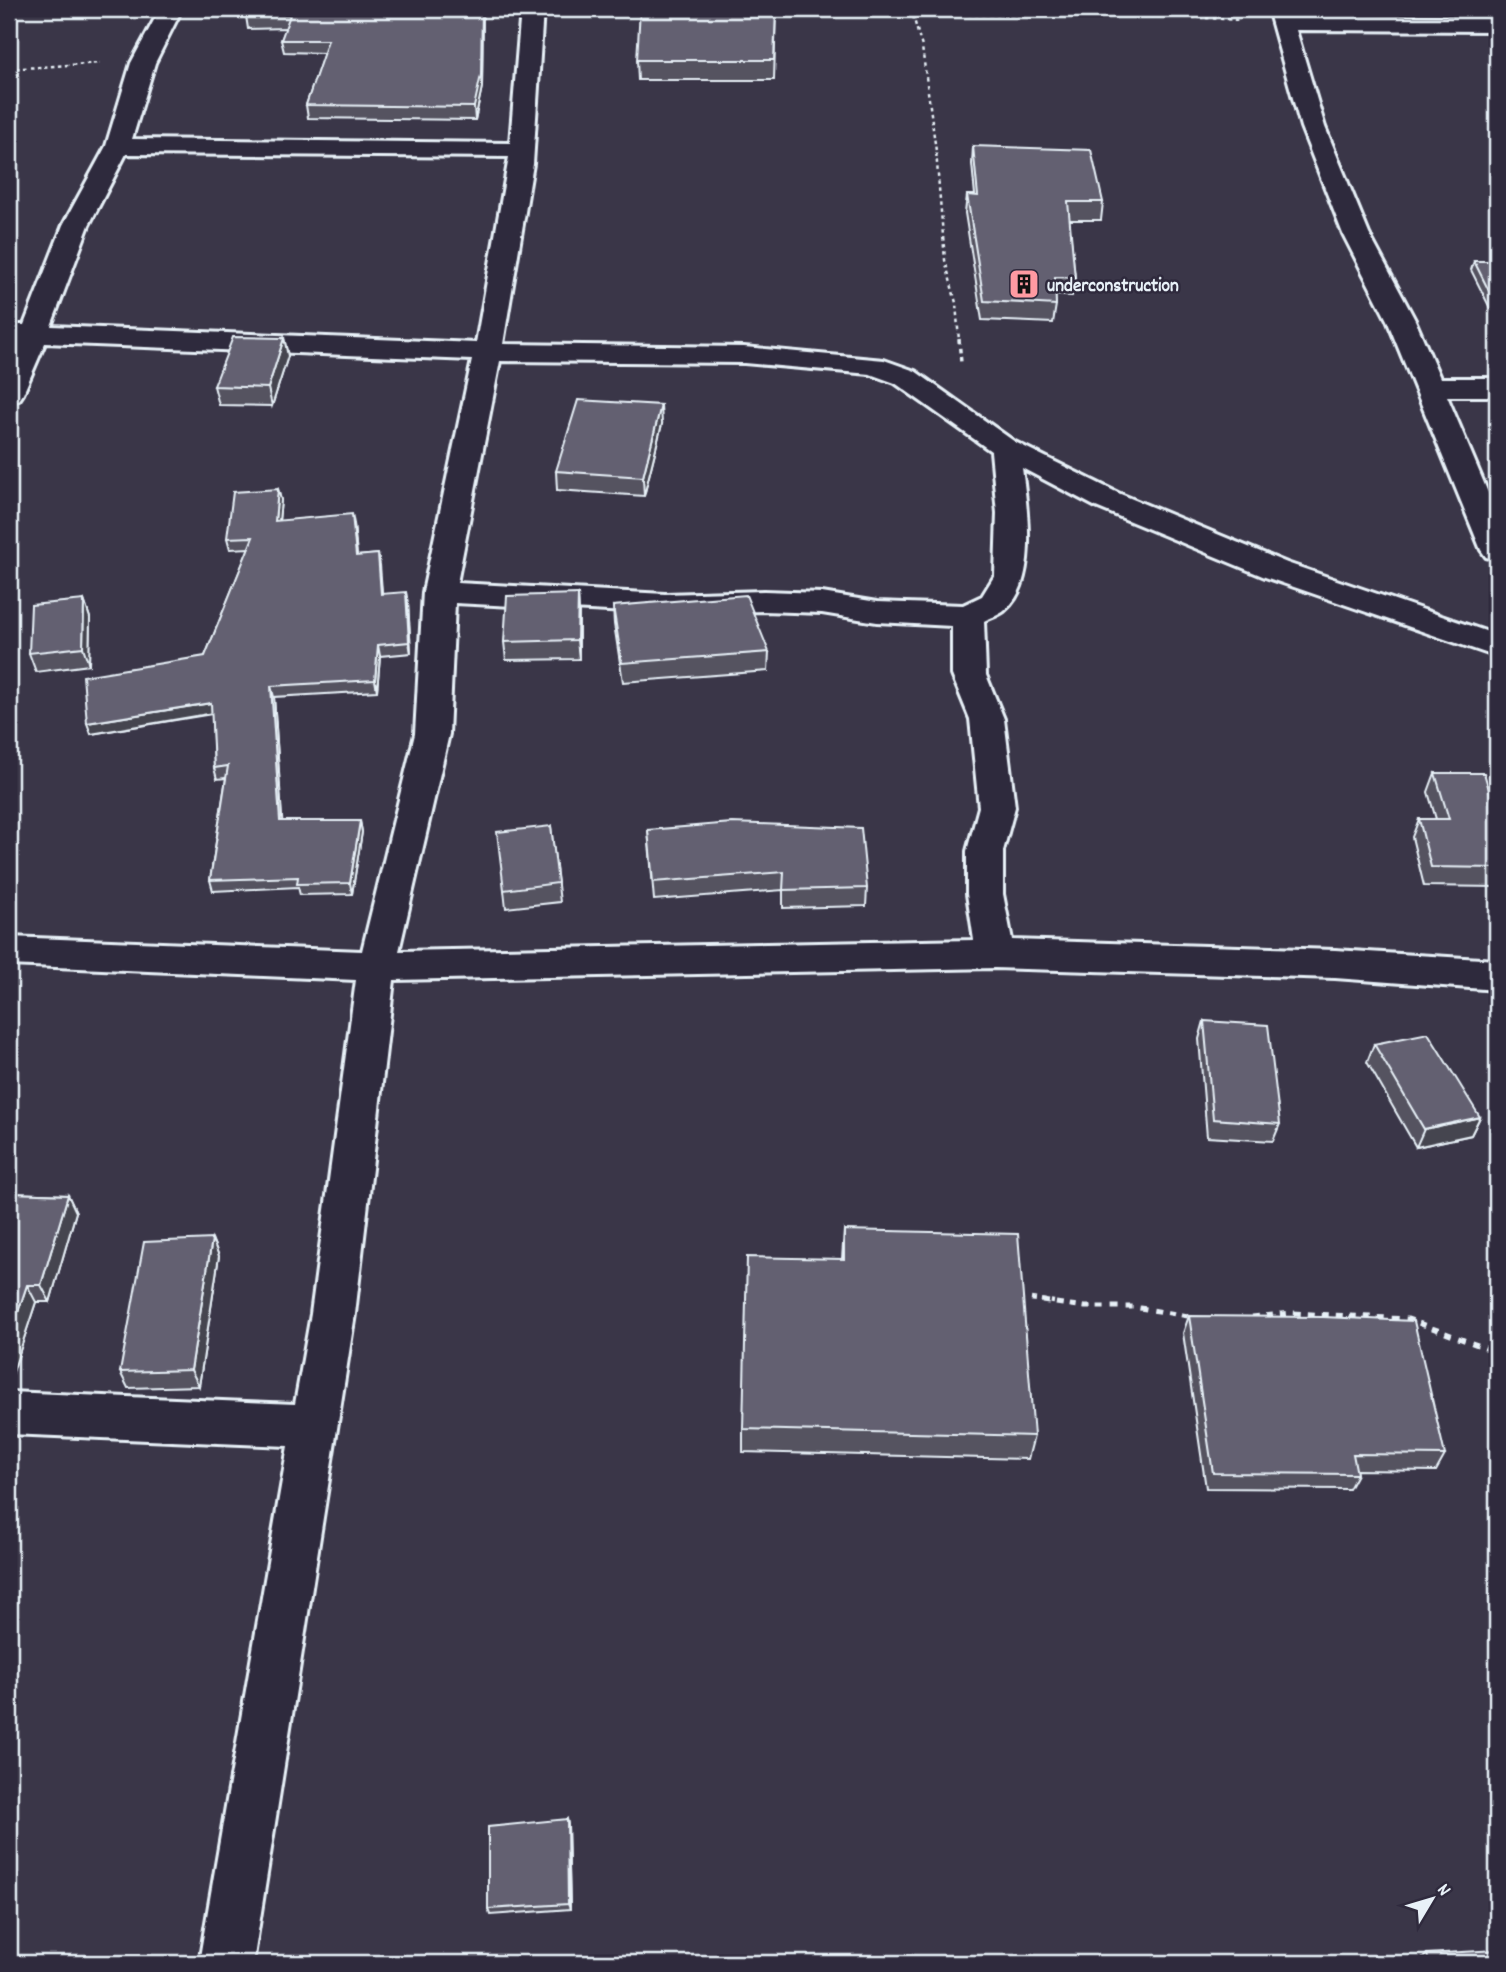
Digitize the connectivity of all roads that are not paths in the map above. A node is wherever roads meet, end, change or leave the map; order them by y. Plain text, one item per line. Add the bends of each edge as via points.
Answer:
1 (172, 9) edge
2 (532, 9) edge
3 (1283, 20) edge
4 (1497, 24) edge
5 (118, 146) junction
6 (522, 150) junction
7 (22, 333) edge
8 (488, 352) junction
9 (1429, 387) junction
10 (1497, 387) edge
11 (9, 394) edge
12 (1004, 448) junction
13 (1497, 550) edge
14 (439, 592) junction
15 (968, 616) junction
16 (1497, 646) edge
17 (9, 951) edge
18 (995, 954) junction
19 (377, 966) junction
20 (1497, 975) edge
21 (9, 1413) edge
22 (315, 1426) junction
23 (226, 1963) edge

1 - 5 street via 143,63
2 - 6 street
3 - 4 street
3 - 9 street via 1323,151 1356,234 1401,320
5 - 6 street
5 - 7 street
6 - 8 street
7 - 8 street
7 - 11 street
8 - 12 street via 744,355 874,366 905,377
8 - 14 street
9 - 10 street
9 - 13 street
12 - 15 street via 1012,513 1011,575 994,603
12 - 16 street via 1107,499 1276,570
14 - 15 street via 665,604 822,603 877,612
14 - 19 street via 432,734
15 - 18 street via 969,675 987,719 997,807 985,851 985,894
17 - 19 street
18 - 19 street
18 - 20 street via 1335,964
19 - 22 street
21 - 22 street
22 - 23 street

